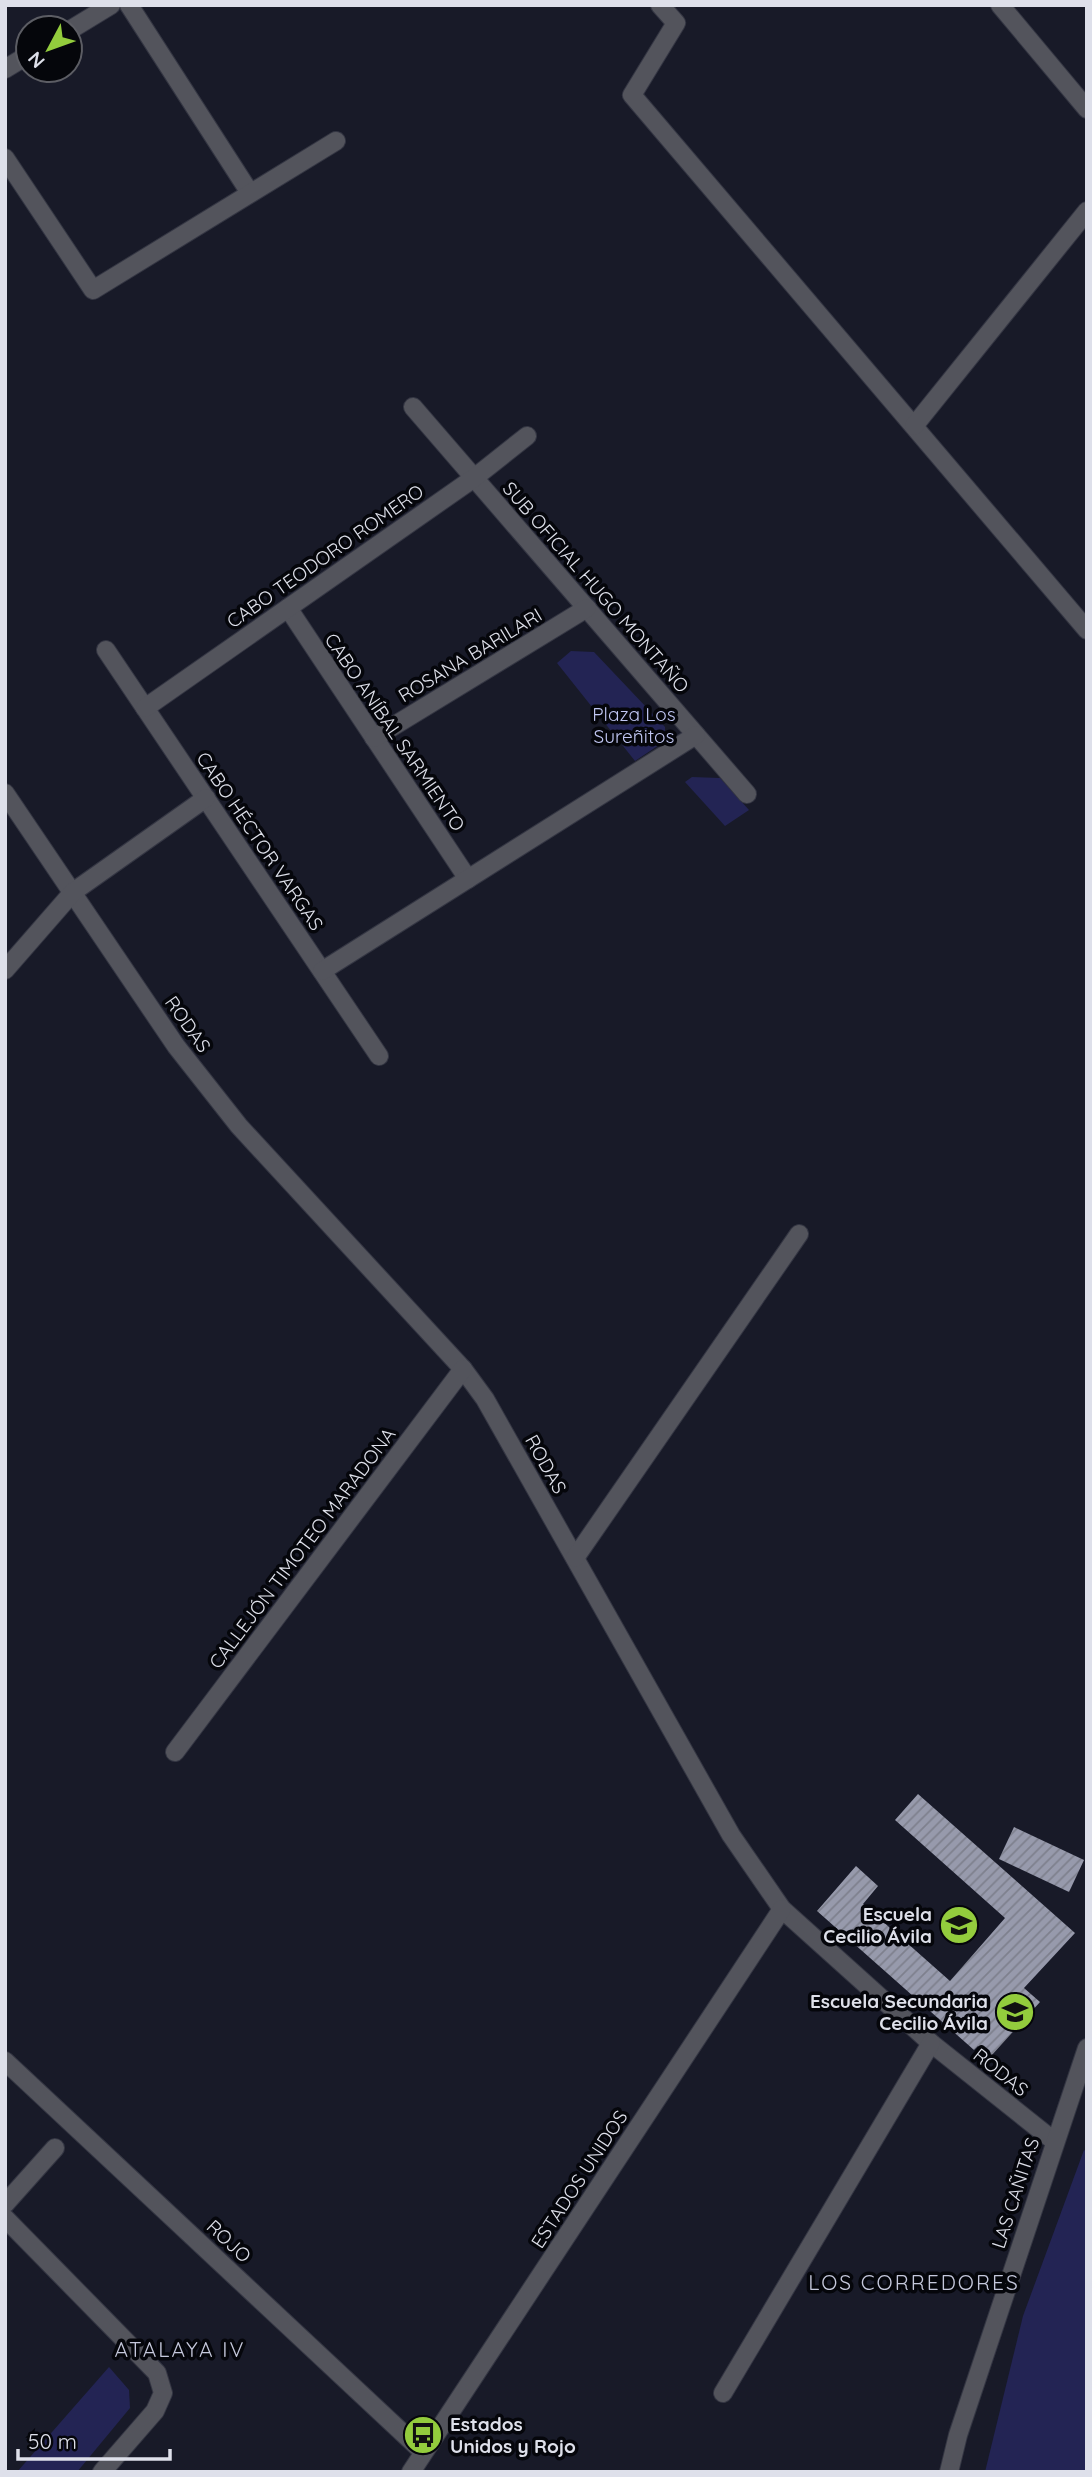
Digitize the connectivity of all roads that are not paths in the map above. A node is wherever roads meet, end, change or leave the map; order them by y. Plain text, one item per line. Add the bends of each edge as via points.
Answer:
1 (111, 5) edge
2 (130, 5) edge
3 (660, 5) edge
4 (1000, 5) edge
5 (84, 21) edge
6 (1087, 109) edge
7 (335, 141) dead end
8 (5, 158) edge
9 (250, 194) junction
10 (1087, 211) edge
11 (413, 407) dead end
12 (914, 426) junction
13 (527, 436) dead end
14 (474, 478) junction
15 (288, 608) junction
16 (587, 608) junction
17 (1087, 630) edge
18 (106, 650) dead end
19 (145, 708) junction
20 (696, 735) junction
21 (374, 738) junction
22 (5, 793) edge
23 (747, 794) dead end
24 (206, 798) junction
25 (468, 878) junction
26 (73, 892) junction
27 (5, 970) edge
28 (322, 971) junction
29 (379, 1056) dead end
30 (799, 1234) dead end
31 (463, 1369) junction
32 (575, 1558) junction
33 (175, 1752) dead end
34 (782, 1909) junction
35 (931, 2043) junction
36 (1087, 2048) edge
37 (5, 2061) edge
38 (1054, 2141) junction
39 (55, 2148) dead end
40 (5, 2204) edge
41 (5, 2218) edge
42 (723, 2393) dead end
43 (424, 2452) junction
44 (102, 2472) edge
45 (411, 2472) edge
46 (949, 2472) edge

1 - 5 street
2 - 9 street
3 - 12 street via 676,23 632,95
4 - 6 street
7 - 9 street
8 - 9 street via 93,290
10 - 12 street
11 - 14 street, SUB OFICIAL HUGO MONTAÑO
12 - 17 street
13 - 14 street, CABO TEODORO ROMERO
14 - 15 street, CABO TEODORO ROMERO
14 - 16 street, SUB OFICIAL HUGO MONTAÑO
15 - 19 street, CABO TEODORO ROMERO
15 - 21 street, CABO ANÍBAL SARMIENTO
16 - 20 street, SUB OFICIAL HUGO MONTAÑO
16 - 21 street, ROSANA BARILARI
18 - 19 street, CABO HÉCTOR VARGAS
19 - 24 street, CABO HÉCTOR VARGAS
20 - 23 street, SUB OFICIAL HUGO MONTAÑO
20 - 25 street
21 - 25 street, CABO ANÍBAL SARMIENTO
22 - 26 street, RODAS
24 - 26 street
24 - 28 street, CABO HÉCTOR VARGAS
25 - 28 street
26 - 27 street
26 - 31 street, RODAS via 176,1046 239,1126
28 - 29 street, CABO HÉCTOR VARGAS
30 - 32 street
31 - 32 street, RODAS via 485,1399
31 - 33 street, CALLEJÓN TIMOTEO MARADONA
32 - 34 street, RODAS via 731,1835
34 - 35 street, RODAS
34 - 43 street, ESTADOS UNIDOS
35 - 38 street, RODAS
35 - 42 street
36 - 38 street, LAS CAÑITAS
37 - 43 street, ROJO
38 - 46 street, LAS CAÑITAS
39 - 40 street
41 - 44 street via 157,2374 163,2393 155,2411
43 - 45 street, ESTADOS UNIDOS

